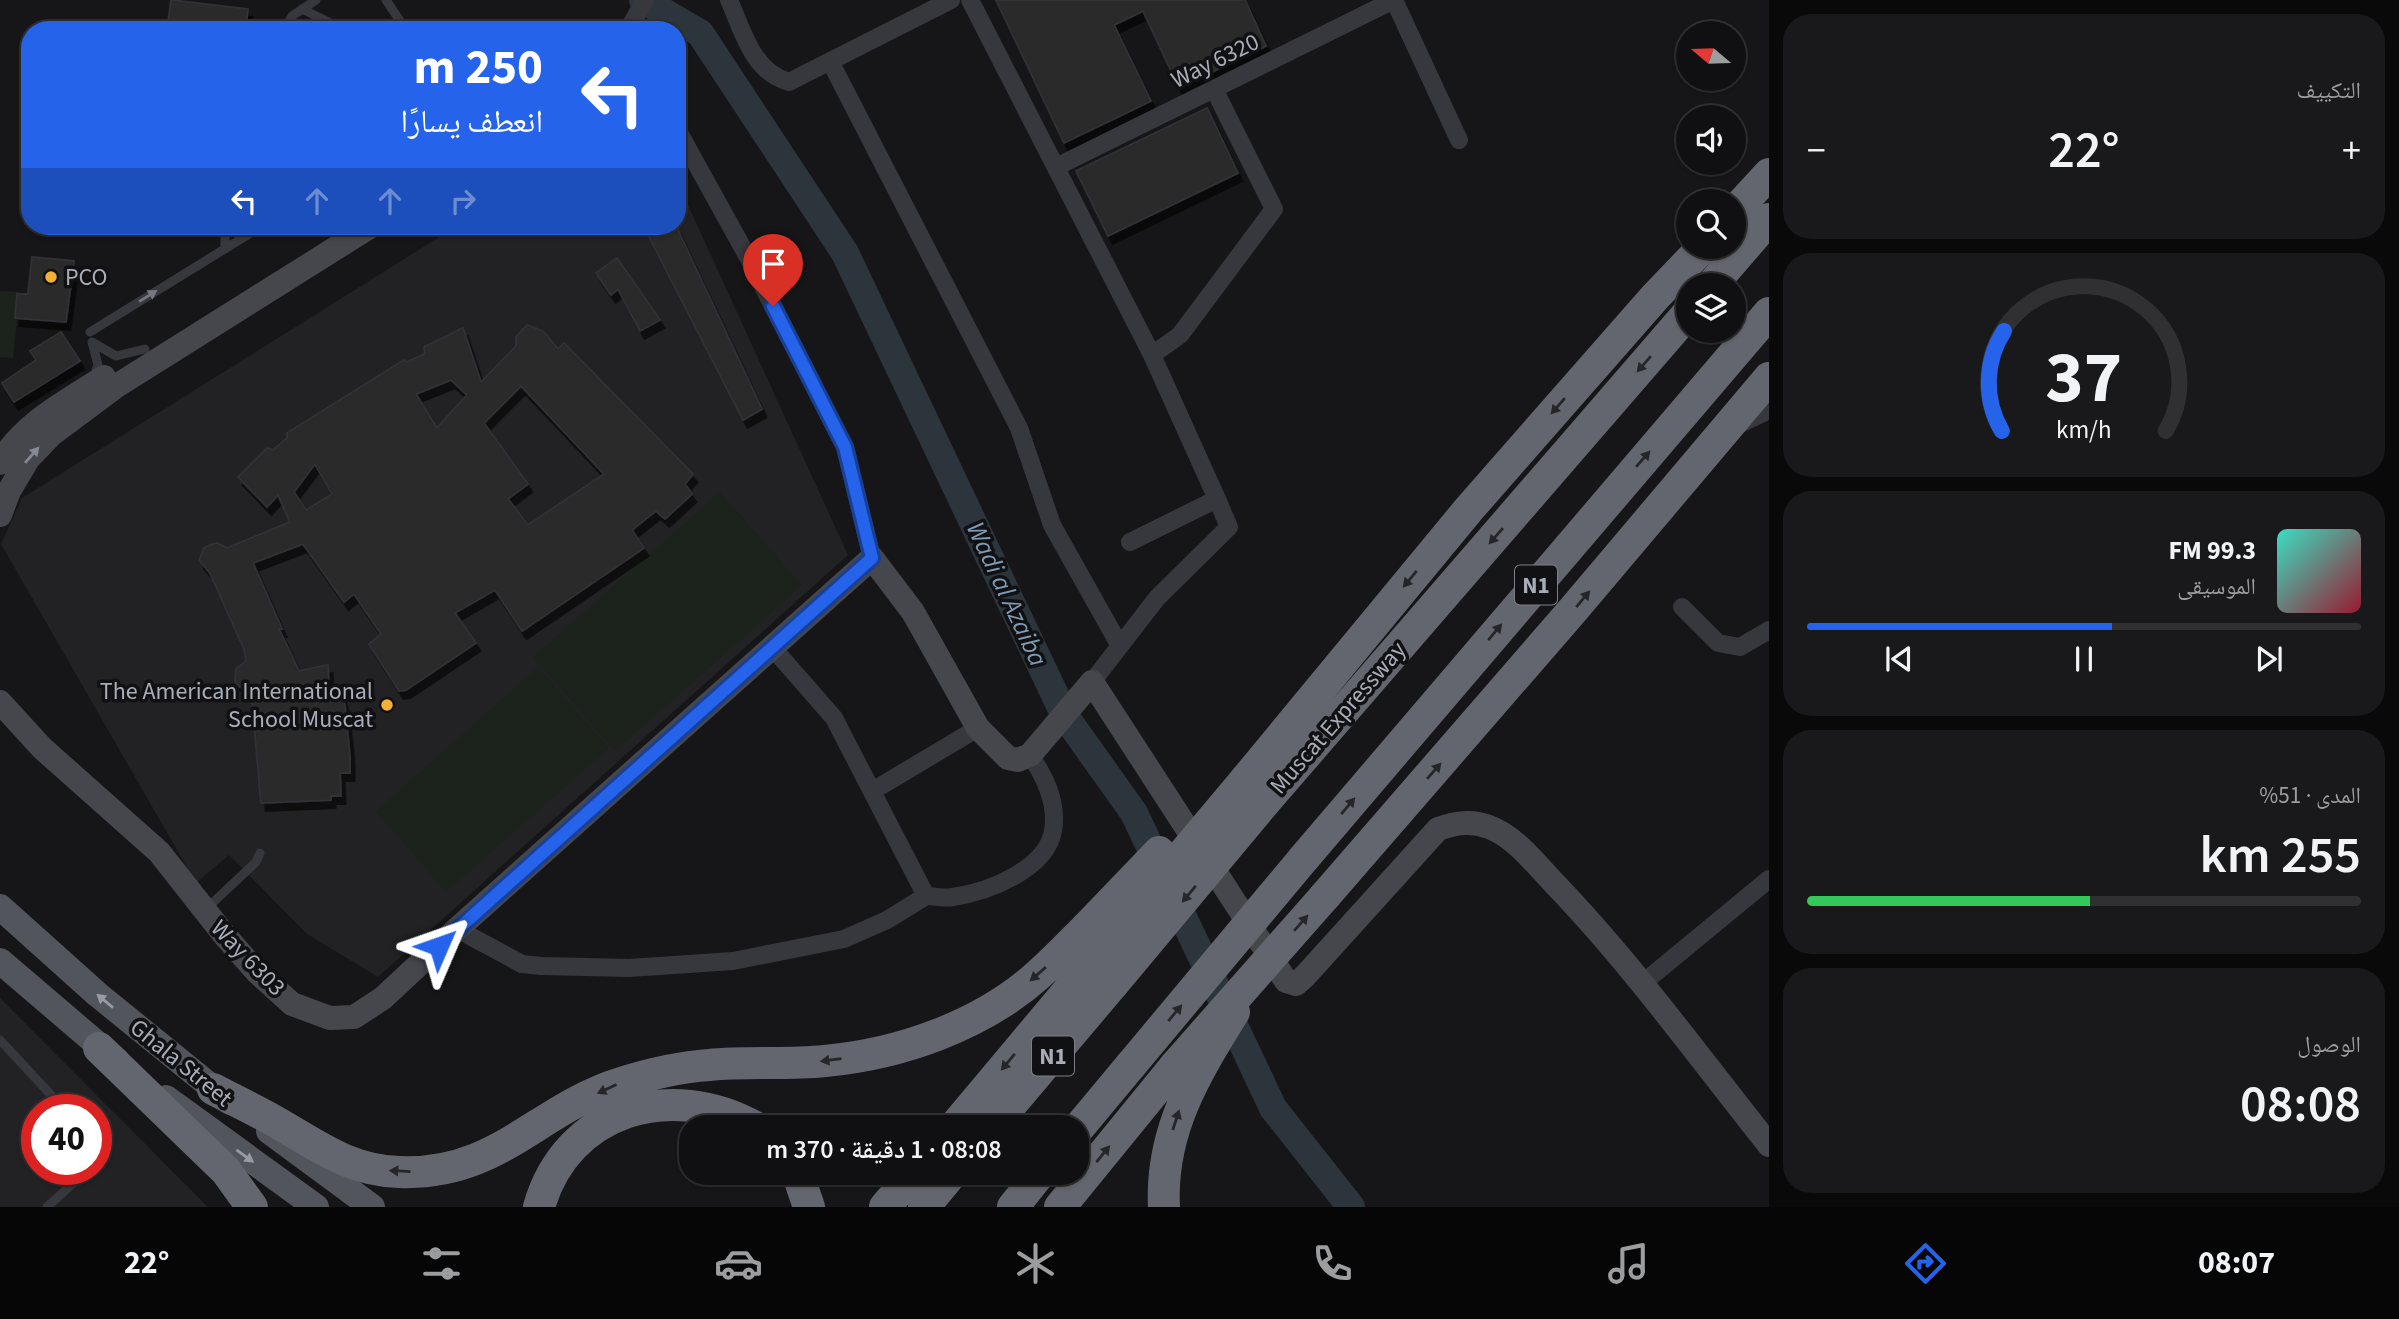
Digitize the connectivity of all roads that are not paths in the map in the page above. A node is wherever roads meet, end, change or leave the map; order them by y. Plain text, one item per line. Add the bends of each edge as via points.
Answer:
1 (316, 0) edge
2 (386, 0) edge
3 (645, 0) edge
4 (729, 0) edge
5 (951, 0) edge
6 (970, 0) edge
7 (1394, 0) edge
8 (302, 9) junction
9 (321, 19) joint
10 (289, 21) edge
11 (325, 21) edge
12 (400, 21) edge
13 (633, 21) edge
14 (831, 61) junction
15 (1214, 89) junction
16 (1459, 140) dead end
17 (686, 145) edge
18 (1058, 166) junction
19 (1769, 174) edge
20 (1746, 199) edge
21 (1769, 219) edge
22 (225, 235) edge
23 (248, 235) edge
24 (327, 235) edge
25 (356, 235) edge
26 (225, 249) junction
27 (1692, 259) edge
28 (1722, 273) edge
29 (1769, 313) edge
30 (1676, 326) edge
31 (90, 332) dead end
32 (145, 349) junction
33 (1152, 355) junction
34 (1769, 378) edge
35 (86, 388) junction
36 (1769, 410) edge
37 (1723, 432) junction
38 (0, 463) edge
39 (1217, 499) junction
40 (0, 515) edge
41 (1130, 542) dead end
42 (872, 558) junction
43 (1682, 607) dead end
44 (1769, 630) edge
45 (1120, 646) junction
46 (772, 647) junction
47 (1091, 682) junction
48 (0, 702) edge
49 (978, 728) junction
50 (1030, 755) junction
51 (1249, 784) junction
52 (874, 790) junction
53 (260, 853) dead end
54 (1769, 879) edge
55 (926, 896) junction
56 (0, 907) edge
57 (204, 911) junction
58 (457, 929) junction
59 (1093, 940) junction
60 (0, 961) edge
61 (1643, 983) junction
62 (0, 1040) edge
63 (99, 1048) junction
64 (1182, 1074) junction
65 (213, 1089) junction
66 (50, 1094) edge
67 (732, 1115) edge
68 (963, 1115) edge
69 (1002, 1115) edge
70 (1089, 1115) edge
71 (1766, 1137) edge
72 (71, 1185) edge
73 (801, 1185) edge
74 (904, 1185) edge
75 (942, 1185) edge
76 (1031, 1185) edge
77 (47, 1207) edge
78 (252, 1207) edge
79 (316, 1207) edge
80 (372, 1207) edge
81 (538, 1207) edge
82 (809, 1207) edge
83 (885, 1207) edge
84 (924, 1207) edge
85 (1013, 1207) edge
86 (1060, 1207) edge
87 (1164, 1207) edge

1 - 8 lane
2 - 12 lane
3 - 13 street
4 - 14 street via 756,59 773,77 789,82
5 - 14 street
6 - 18 street
7 - 15 street, Way 6320
7 - 16 street
8 - 9 lane
8 - 10 lane
9 - 11 lane
14 - 45 street via 1019,428 1052,526
15 - 18 street, Way 6320
15 - 33 street via 1274,209 1180,335
17 - 42 street via 845,447
18 - 33 street
19 - 20 highway
21 - 28 highway
22 - 26 lane
23 - 26 lane
24 - 32 street
40 -> 25 street via 27,459 51,435 118,385
31 -> 26 lane
27 -> 51 highway via 1576,386 1347,654
70 -> 29 highway, N1, bridge
30 -> 51 highway, Muscat Expressway / N1
32 - 35 street
32 - 35 lane via 116,356 92,342 98,365
33 - 39 street
34 - 37 highway
35 - 38 street via 23,433
36 - 37 street
64 -> 37 highway, bridge via 1260,970
39 - 41 street
39 - 45 street via 1229,527 1157,598
42 - 46 street, Way 6303
42 - 49 street via 913,612
43 - 44 street via 1718,643 1740,647
45 - 47 street
46 - 52 street via 834,718
46 - 58 street, Way 6303
47 - 50 street
47 - 61 street via 1286,981 1296,984 1305,976 1438,829 1475,823 1506,836 1538,866
48 - 57 street, Way 6303 via 42,748 159,852
49 - 50 street via 1008,758
49 - 52 street
50 - 55 street via 1044,775 1052,802 1053,832 1042,854 1018,873 987,887 952,898
51 - 59 highway, bridge
51 -> 69 highway, Muscat Expressway / N1, bridge via 1113,984
52 - 55 street
53 - 57 lane
54 - 61 street
55 - 58 street via 844,939 733,961 629,968 522,964
65 -> 56 main road, Ghala Street
57 - 58 street, Way 6303 via 292,1004 330,1018 354,1017 368,1010
59 -> 65 highway via 987,1010 941,1032 884,1050 826,1061 709,1065 638,1078 592,1096 494,1153 462,1166 398,1172 350,1163
59 -> 68 highway
60 - 63 main road, Ghala Street
61 - 71 street
62 - 66 lane
63 - 78 highway via 226,1171
63 -> 79 main road, Ghala Street
86 -> 64 highway
87 -> 64 highway via 1167,1152
65 - 80 main road, Ghala Street
67 - 81 highway via 692,1104 629,1112 587,1132 569,1149
72 - 77 lane
73 - 82 highway
74 - 83 highway
75 - 84 highway
76 - 85 highway

